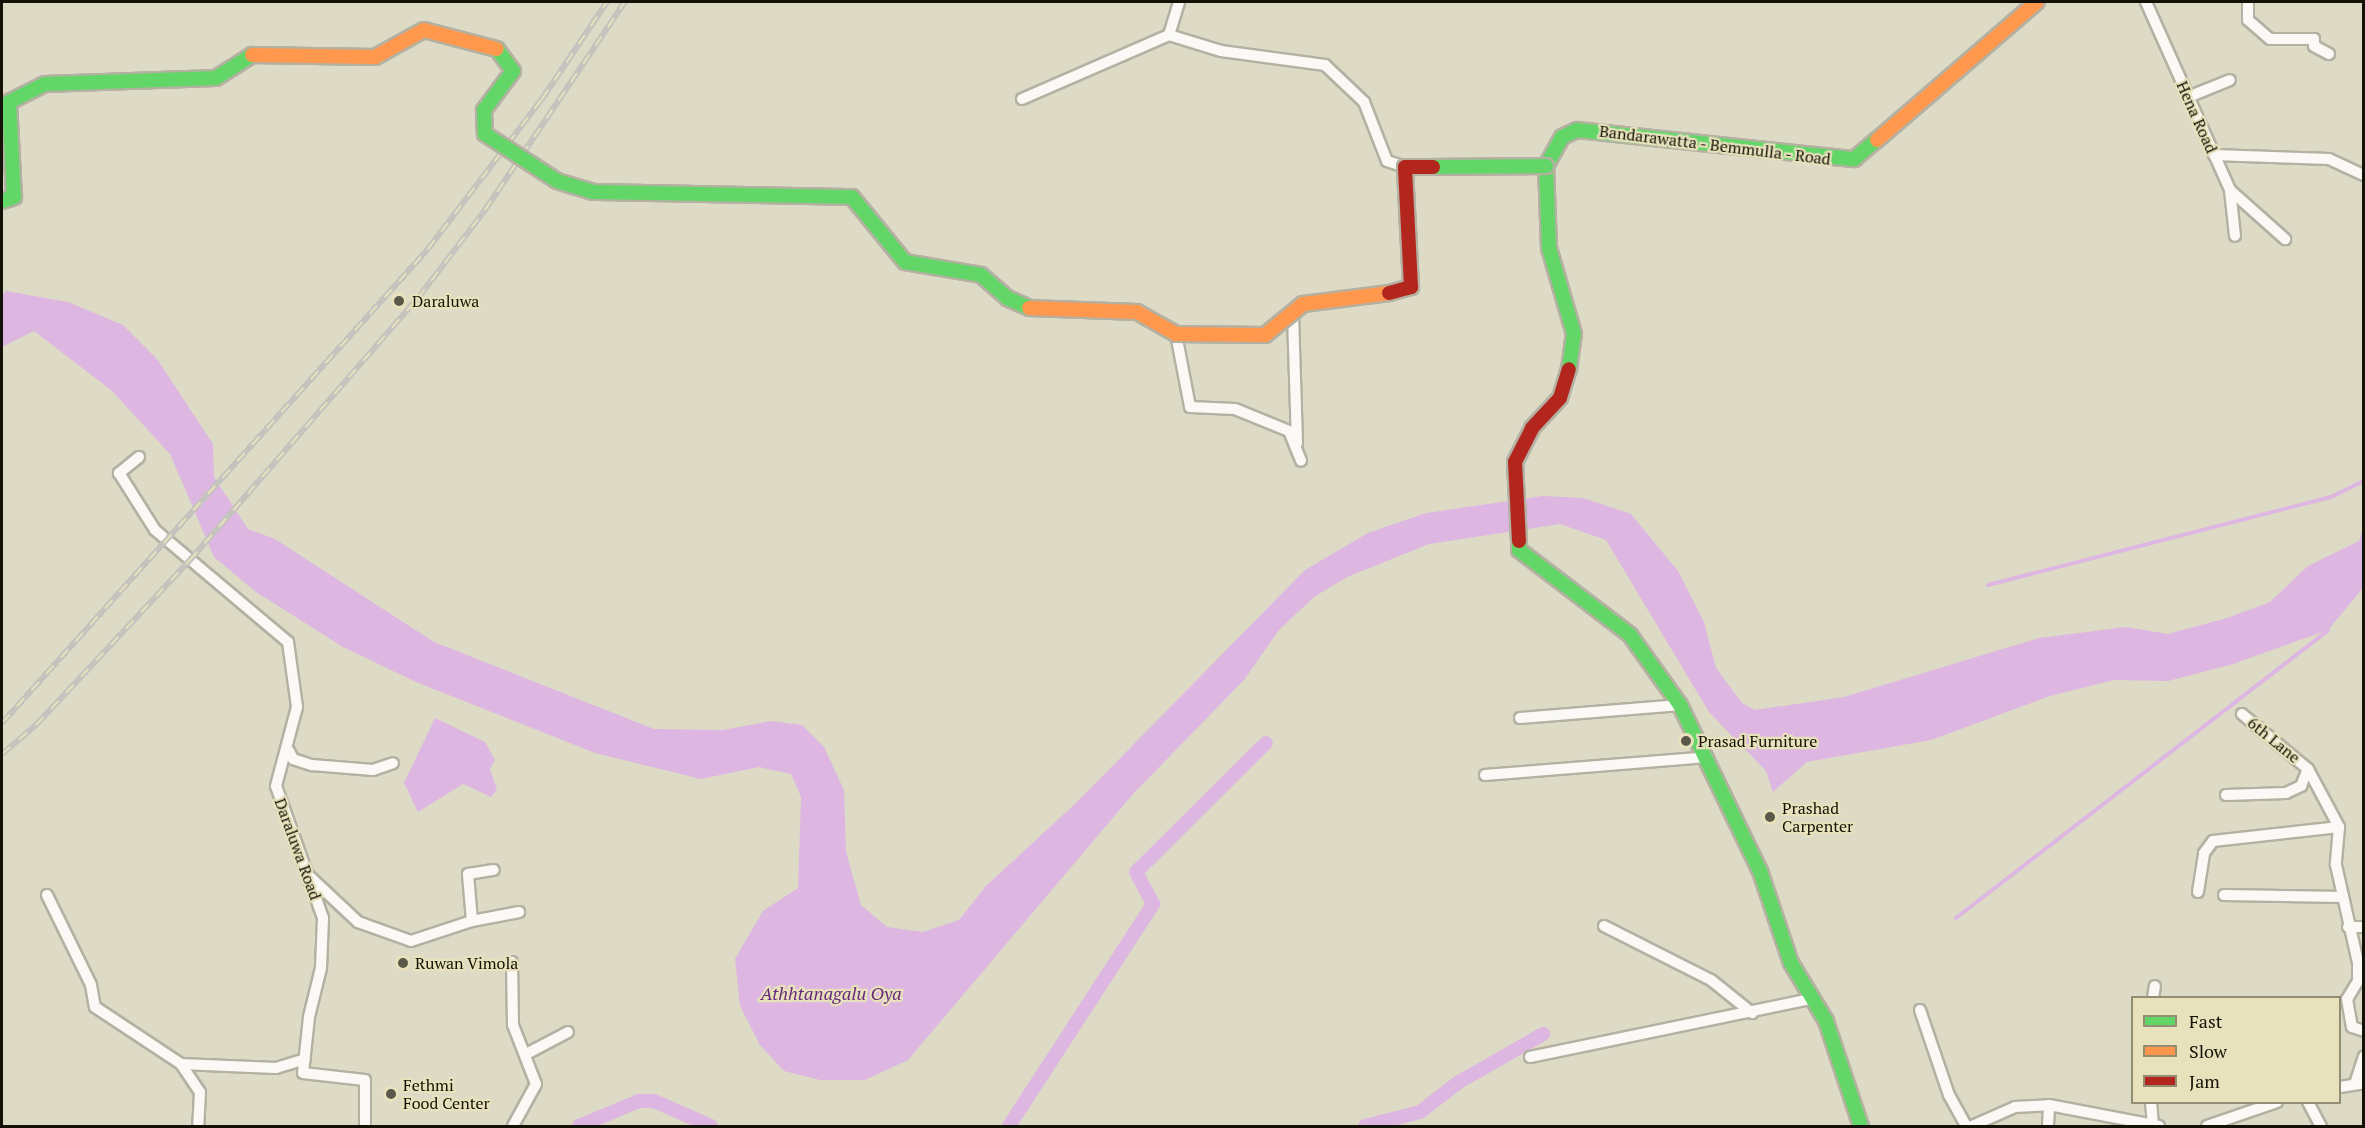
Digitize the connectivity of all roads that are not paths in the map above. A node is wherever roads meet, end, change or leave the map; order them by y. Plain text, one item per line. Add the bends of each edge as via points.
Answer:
1 (1179, 2) edge
2 (2037, 2) edge
3 (2146, 2) edge
4 (2248, 2) edge
5 (1169, 35) junction
6 (2329, 54) dead end
7 (2230, 80) dead end
8 (2188, 97) junction
9 (1022, 99) dead end
10 (2214, 155) junction
11 (1546, 166) junction
12 (1405, 167) junction
13 (2359, 178) edge
14 (2230, 190) junction
15 (2, 201) edge
16 (2235, 236) dead end
17 (2285, 239) dead end
18 (1293, 315) junction
19 (1176, 334) junction
20 (1297, 449) junction
21 (139, 457) dead end
22 (1301, 461) dead end
23 (1680, 705) junction
24 (2242, 714) dead end
25 (1520, 718) dead end
26 (289, 751) junction
27 (1707, 757) junction
28 (393, 763) dead end
29 (2308, 769) junction
30 (1485, 775) dead end
31 (2226, 795) dead end
32 (2339, 827) junction
33 (494, 870) dead end
34 (306, 873) junction
35 (2198, 892) dead end
36 (47, 895) dead end
37 (2224, 895) dead end
38 (2343, 897) junction
39 (519, 912) dead end
40 (472, 921) junction
41 (1604, 926) dead end
42 (2348, 927) junction
43 (2364, 927) edge
44 (512, 962) dead end
45 (2361, 981) edge
46 (1811, 999) junction
47 (1920, 1010) dead end
48 (1752, 1013) junction
49 (2364, 1031) edge
50 (568, 1032) dead end
51 (528, 1053) junction
52 (2364, 1056) edge
53 (1530, 1057) dead end
54 (305, 1059) junction
55 (181, 1064) junction
56 (2359, 1083) edge
57 (2341, 1087) edge
58 (2151, 1104) edge
59 (2272, 1104) edge
60 (2309, 1104) edge
61 (2049, 1106) junction
62 (2219, 1125) edge
63 (198, 1126) edge
64 (365, 1126) edge
65 (513, 1126) edge
66 (1861, 1126) edge
67 (1966, 1126) edge
68 (1972, 1126) edge
69 (2048, 1126) edge
70 (2156, 1126) edge
71 (2207, 1126) edge
72 (2321, 1126) edge

1 - 5 street
2 - 11 street, Bandarawatta - Bemmulla - Road via 1854,159 1577,129 1562,137
3 - 8 street, Hena Road
4 - 6 street via 2248,20 2270,39 2314,39 2314,46
5 - 9 street
5 - 12 street via 1221,51 1325,65 1364,102 1387,161
7 - 8 street
8 - 10 street, Hena Road
10 - 13 street via 2329,159
10 - 14 street, Hena Road
11 - 12 street, bridge
11 - 23 street via 1549,248 1574,334 1573,356 1560,398 1522,444 1512,484 1516,539 1526,558 1582,593 1630,635
12 - 18 street, bridge via 1412,287 1380,296 1303,304
14 - 16 street, Hena Road
14 - 17 street
15 - 19 street, bridge via 14,197 9,102 45,84 216,78 257,52 375,57 424,30 502,50 513,71 484,110 485,134 557,181 592,192 852,197 905,262 981,275 1007,298 1030,308 1137,312
18 - 19 street, bridge via 1265,335
18 - 20 street
19 - 20 street via 1190,407 1235,409 1262,419 1289,431
20 - 22 street
21 - 26 street, Daraluwa Road via 119,473 155,530 288,642 297,707
23 - 25 street
23 - 27 street
24 - 29 street, 6th Lane
26 - 28 street via 293,759 312,765 373,770
26 - 34 street, Daraluwa Road via 276,786
27 - 30 street
27 - 46 street
29 - 31 street via 2301,786 2286,793
29 - 32 street, 6th Lane
32 - 35 street via 2213,841 2204,853
32 - 38 street via 2336,865
33 - 40 street via 468,874
34 - 40 street via 358,922 384,935 411,941
34 - 54 street, Daraluwa Road via 323,918 321,968
36 - 55 street via 83,967 95,1006
37 - 38 street
38 - 42 street
39 - 40 street
41 - 48 street via 1711,980
42 - 43 street
42 - 45 street
44 - 51 street via 513,1025
45 - 49 street via 2347,999 2352,1027
46 - 48 street
46 - 66 street via 1841,1058
47 - 67 street via 1949,1095
48 - 53 street
50 - 51 street
51 - 65 street via 536,1084
52 - 56 street
54 - 55 street via 276,1068
54 - 64 street via 303,1073 365,1080
55 - 63 street via 200,1092
56 - 57 street
58 - 70 street
59 - 62 street
60 - 72 street
61 - 68 street via 2015,1107
61 - 69 street
61 - 70 street
62 - 71 street

